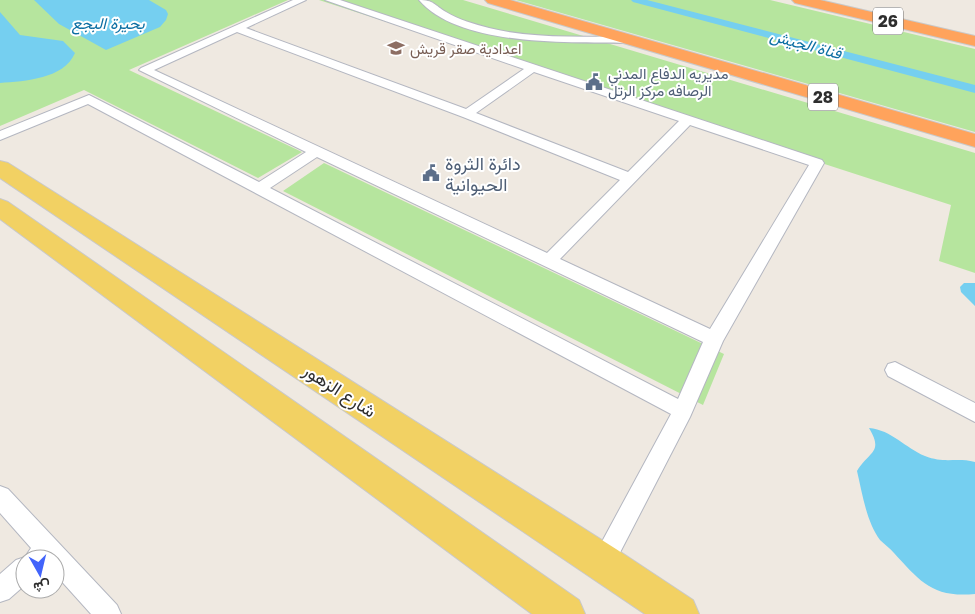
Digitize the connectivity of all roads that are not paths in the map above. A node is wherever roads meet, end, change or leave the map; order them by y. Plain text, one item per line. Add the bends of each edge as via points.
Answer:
1 (301, 0) edge
2 (330, 0) edge
3 (424, 0) edge
4 (493, 0) edge
5 (800, 0) edge
6 (238, 29) junction
7 (627, 40) junction
8 (975, 41) edge
9 (534, 67) junction
10 (467, 114) junction
11 (688, 119) junction
12 (0, 136) edge
13 (975, 141) edge
14 (316, 151) junction
15 (0, 168) edge
16 (629, 178) junction
17 (259, 188) junction
18 (0, 207) edge
19 (550, 261) junction
20 (714, 339) junction
21 (895, 370) dead end
22 (683, 411) junction
23 (975, 413) edge
24 (0, 497) edge
25 (38, 549) edge
26 (604, 562) junction
27 (65, 575) edge
28 (15, 577) edge
29 (0, 590) edge
30 (108, 614) edge
31 (565, 614) edge
32 (679, 614) edge

1 - 6 street
2 - 9 street
3 - 7 street via 450,18 497,32
4 - 7 highway, 28
5 - 8 highway, 26
6 - 10 street
6 - 14 street via 144,70
7 - 13 highway, 28
9 - 10 street
9 - 11 street
10 - 16 street
11 - 16 street
11 - 20 street via 817,163
12 - 17 street via 89,99
14 - 17 street
14 - 19 street
15 - 26 main road, شارع الزهور
16 - 19 street
17 - 22 street
18 - 31 main road
19 - 20 street
20 - 22 street
21 - 23 street
22 - 26 street
24 - 25 street
26 - 32 main road, شارع الزهور
27 - 30 street
28 - 29 street

